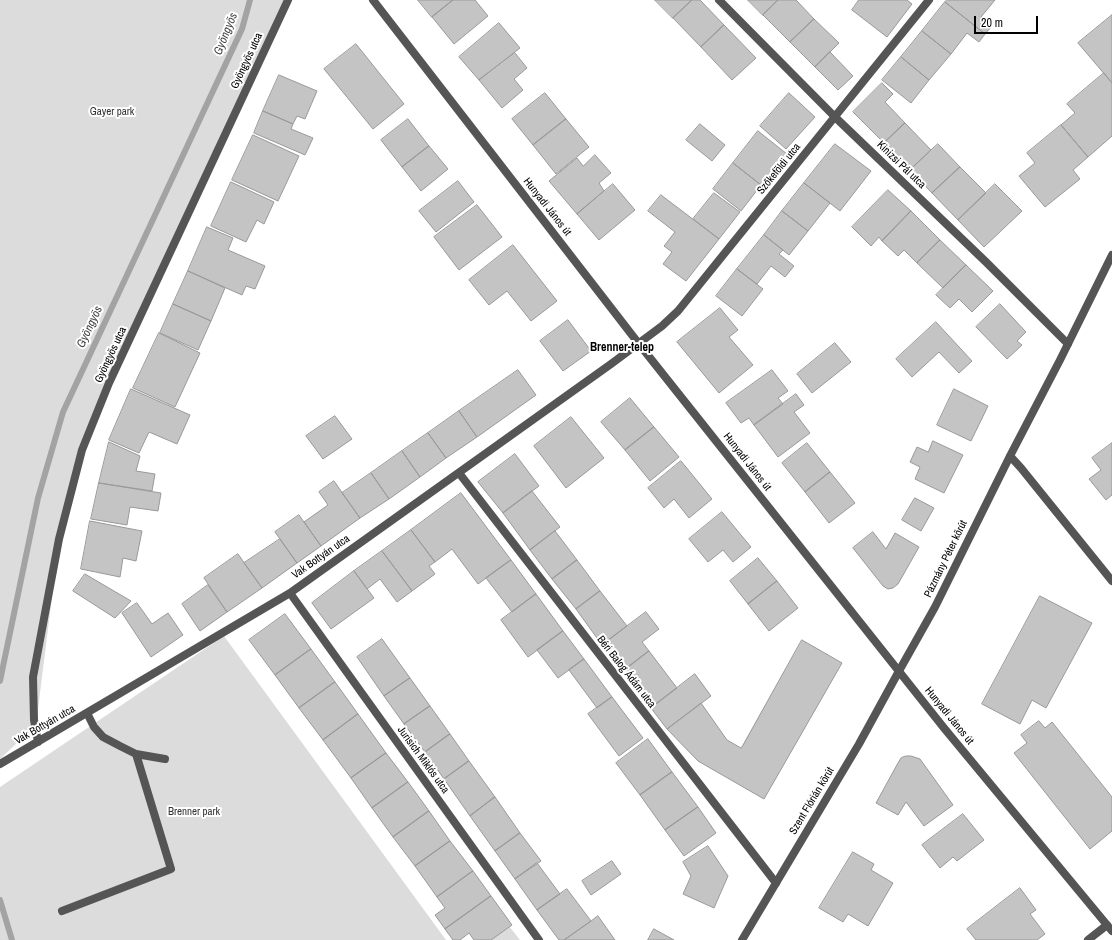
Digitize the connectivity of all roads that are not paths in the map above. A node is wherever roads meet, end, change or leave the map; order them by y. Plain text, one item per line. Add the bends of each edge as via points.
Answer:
1 (288, 0) edge
2 (373, 0) edge
3 (720, 0) edge
4 (929, 0) edge
5 (835, 117) junction
6 (1112, 255) edge
7 (639, 344) junction
8 (1068, 344) junction
9 (1010, 456) junction
10 (458, 473) junction
11 (1112, 581) edge
12 (290, 593) junction
13 (898, 671) junction
14 (87, 713) junction
15 (38, 742) junction
16 (136, 754) junction
17 (165, 759) dead end
18 (0, 764) edge
19 (776, 883) junction
20 (62, 911) dead end
21 (1110, 928) edge
22 (539, 940) edge
23 (742, 940) edge
24 (1088, 940) edge

1 - 15 street, Gyöngyös utca via 109,383 82,450 59,539 33,677 34,720
2 - 7 street, Hunyadi János út
3 - 5 street, Kinizsi Pál utca
4 - 5 street, Szőkeföldi utca
5 - 7 street, Szőkeföldi utca via 678,311
5 - 8 street, Kinizsi Pál utca
6 - 8 street, Pázmány Péter körút
7 - 10 street, Vak Bottyán utca
7 - 13 street, Hunyadi János út
8 - 9 street, Pázmány Péter körút
9 - 11 street
9 - 13 street, Pázmány Péter körút via 935,607
10 - 12 street, Vak Bottyán utca
10 - 19 street, Béri Balog Ádám utca
12 - 14 street, Vak Bottyán utca
12 - 22 street, Jurisich Miklós utca
13 - 19 street, Szent Flórián körút via 859,744
13 - 21 street, Hunyadi János út
14 - 15 street, Vak Bottyán utca
14 - 16 street via 103,737
15 - 18 street, Vak Bottyán utca
16 - 17 street
16 - 20 street via 171,868
19 - 23 street, Szent Flórián körút
21 - 24 street

